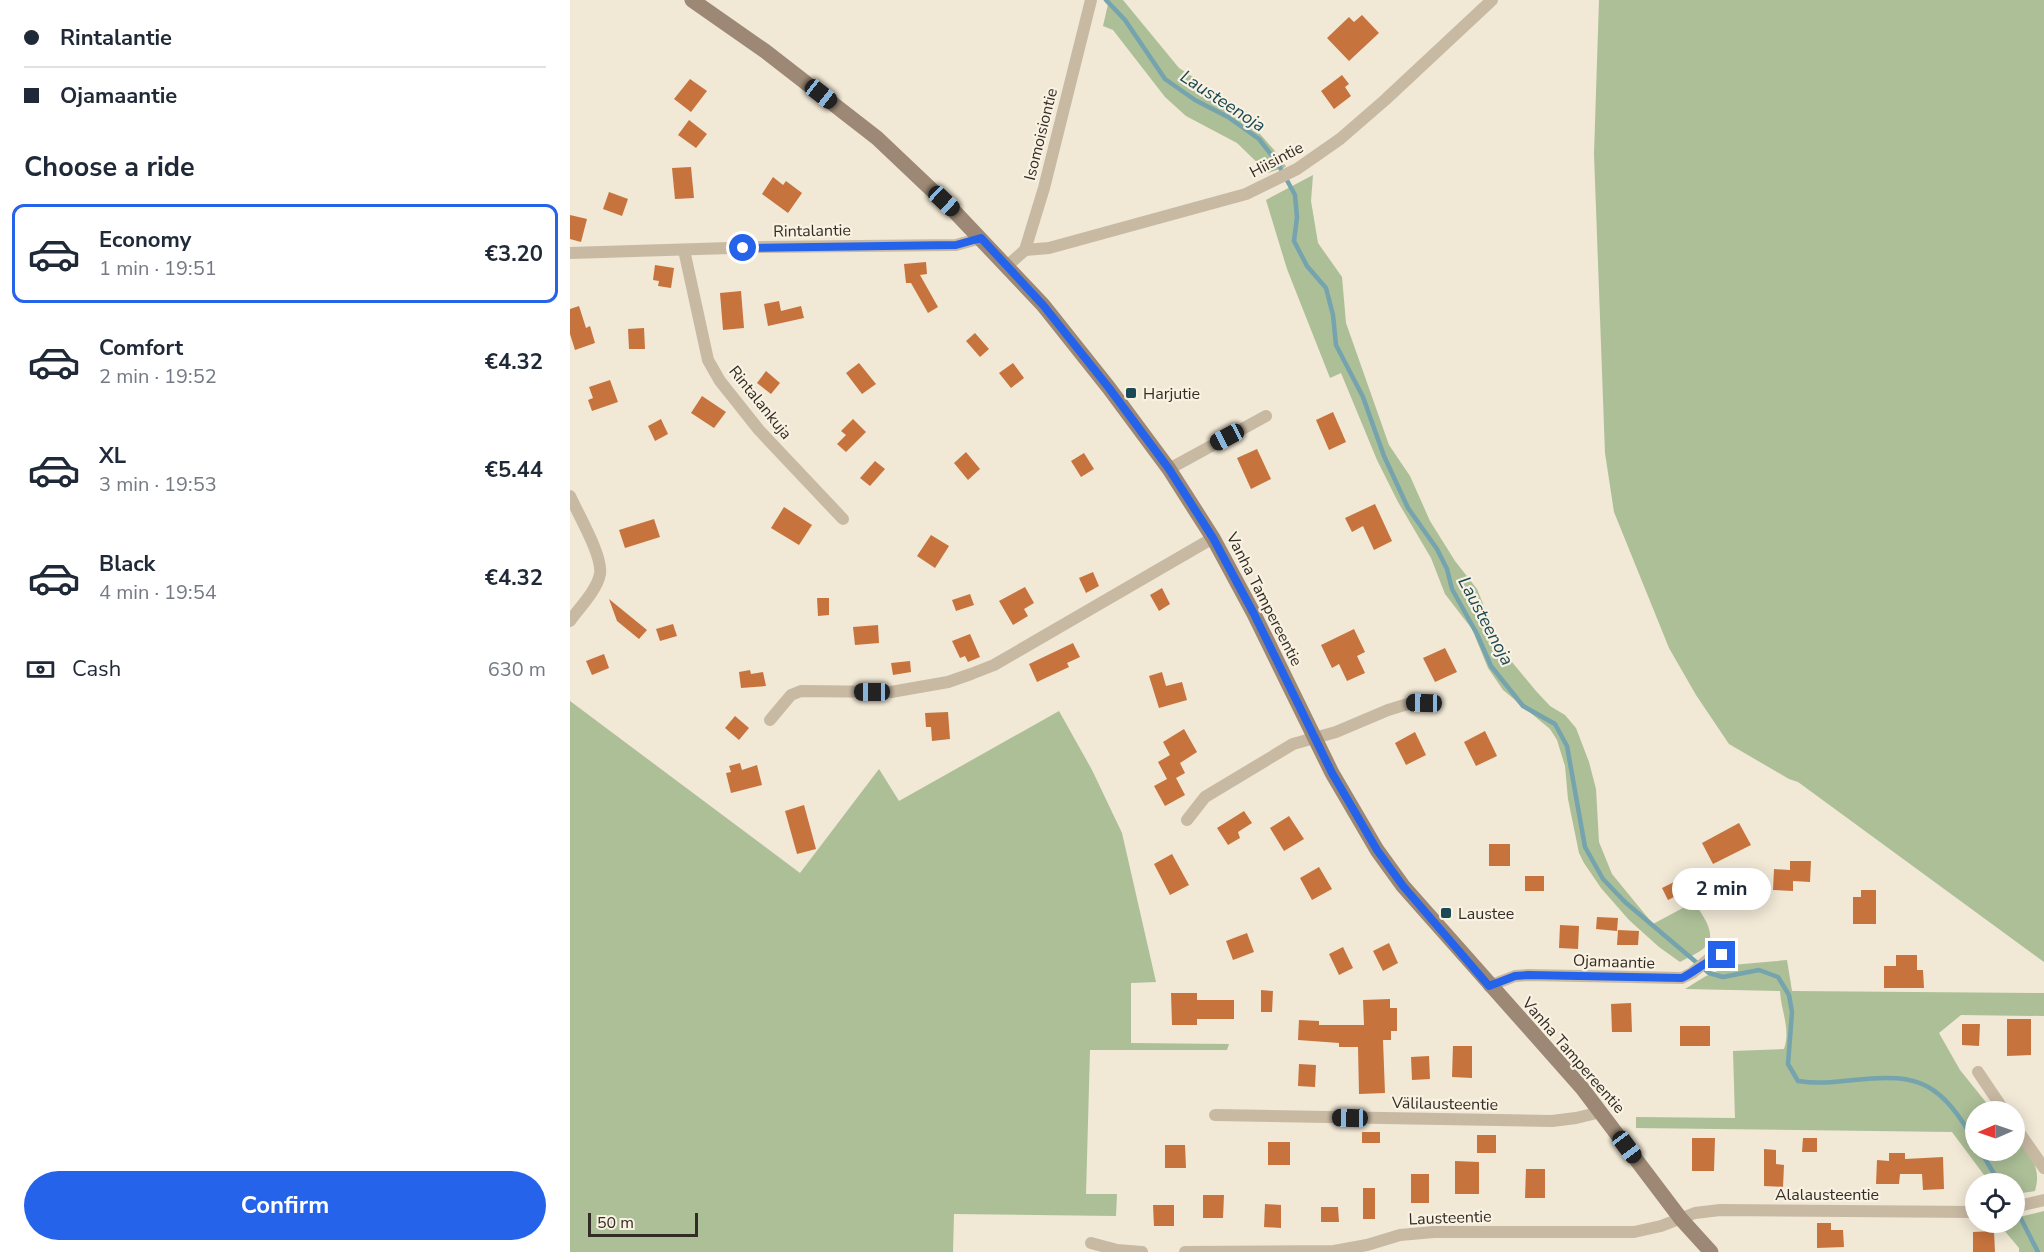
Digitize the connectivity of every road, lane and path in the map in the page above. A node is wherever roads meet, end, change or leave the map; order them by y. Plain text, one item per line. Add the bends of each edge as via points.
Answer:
1 (692, 0) edge
2 (1091, 0) edge
3 (1492, 0) edge
4 (981, 238) junction
5 (684, 250) junction
6 (1025, 250) junction
7 (570, 253) edge
8 (1006, 267) junction
9 (1266, 416) dead end
10 (1169, 469) junction
11 (570, 496) edge
12 (843, 519) dead end
13 (1213, 538) junction
14 (570, 621) edge
15 (1424, 703) dead end
16 (770, 720) dead end
17 (1313, 737) junction
18 (1186, 820) dead end
19 (1732, 951) dead end
20 (1489, 986) junction
21 (1978, 1071) dead end
22 (1998, 1101) edge
23 (1601, 1112) junction
24 (1215, 1115) dead end
25 (2025, 1141) edge
26 (2044, 1168) edge
27 (2044, 1200) edge
28 (2025, 1204) edge
29 (1965, 1212) edge
30 (1681, 1219) junction
31 (1091, 1244) dead end
32 (1142, 1252) edge
33 (1185, 1252) edge
34 (1711, 1252) edge

1 - 4 main road, Vanha Tampereentie via 877,138
2 - 6 street, Isomoisiontie
3 - 6 street, Hiisintie via 1362,120 1292,172 1246,194 1050,248
4 - 5 street, Rintalantie via 956,245
4 - 8 main road, Vanha Tampereentie
5 - 7 street, Rintalantie
5 - 12 street, Rintalankuja via 708,360 720,381 759,430
6 - 8 street
8 - 10 main road, Vanha Tampereentie via 1043,305
9 - 10 street
10 - 13 main road, Vanha Tampereentie
11 - 14 street via 598,557 600,574
13 - 16 street via 994,665 948,682 891,692 801,691 791,696
13 - 17 main road, Vanha Tampereentie
15 - 17 street via 1388,710 1336,732
17 - 18 street via 1293,744 1205,797
17 - 20 main road, Vanha Tampereentie via 1377,850
19 - 20 street, Ojamaantie via 1709,959 1682,978 1528,975
20 - 23 main road, Vanha Tampereentie
21 - 22 street
23 - 24 street, Välilausteentie via 1552,1121
23 - 30 main road, Vanha Tampereentie
25 - 26 street
27 - 28 street
29 - 30 street, Alalausteentie via 1720,1210
30 - 33 street, Lausteentie via 1634,1232 1434,1232 1400,1235 1334,1251
30 - 34 main road, Vanha Tampereentie
31 - 32 street

